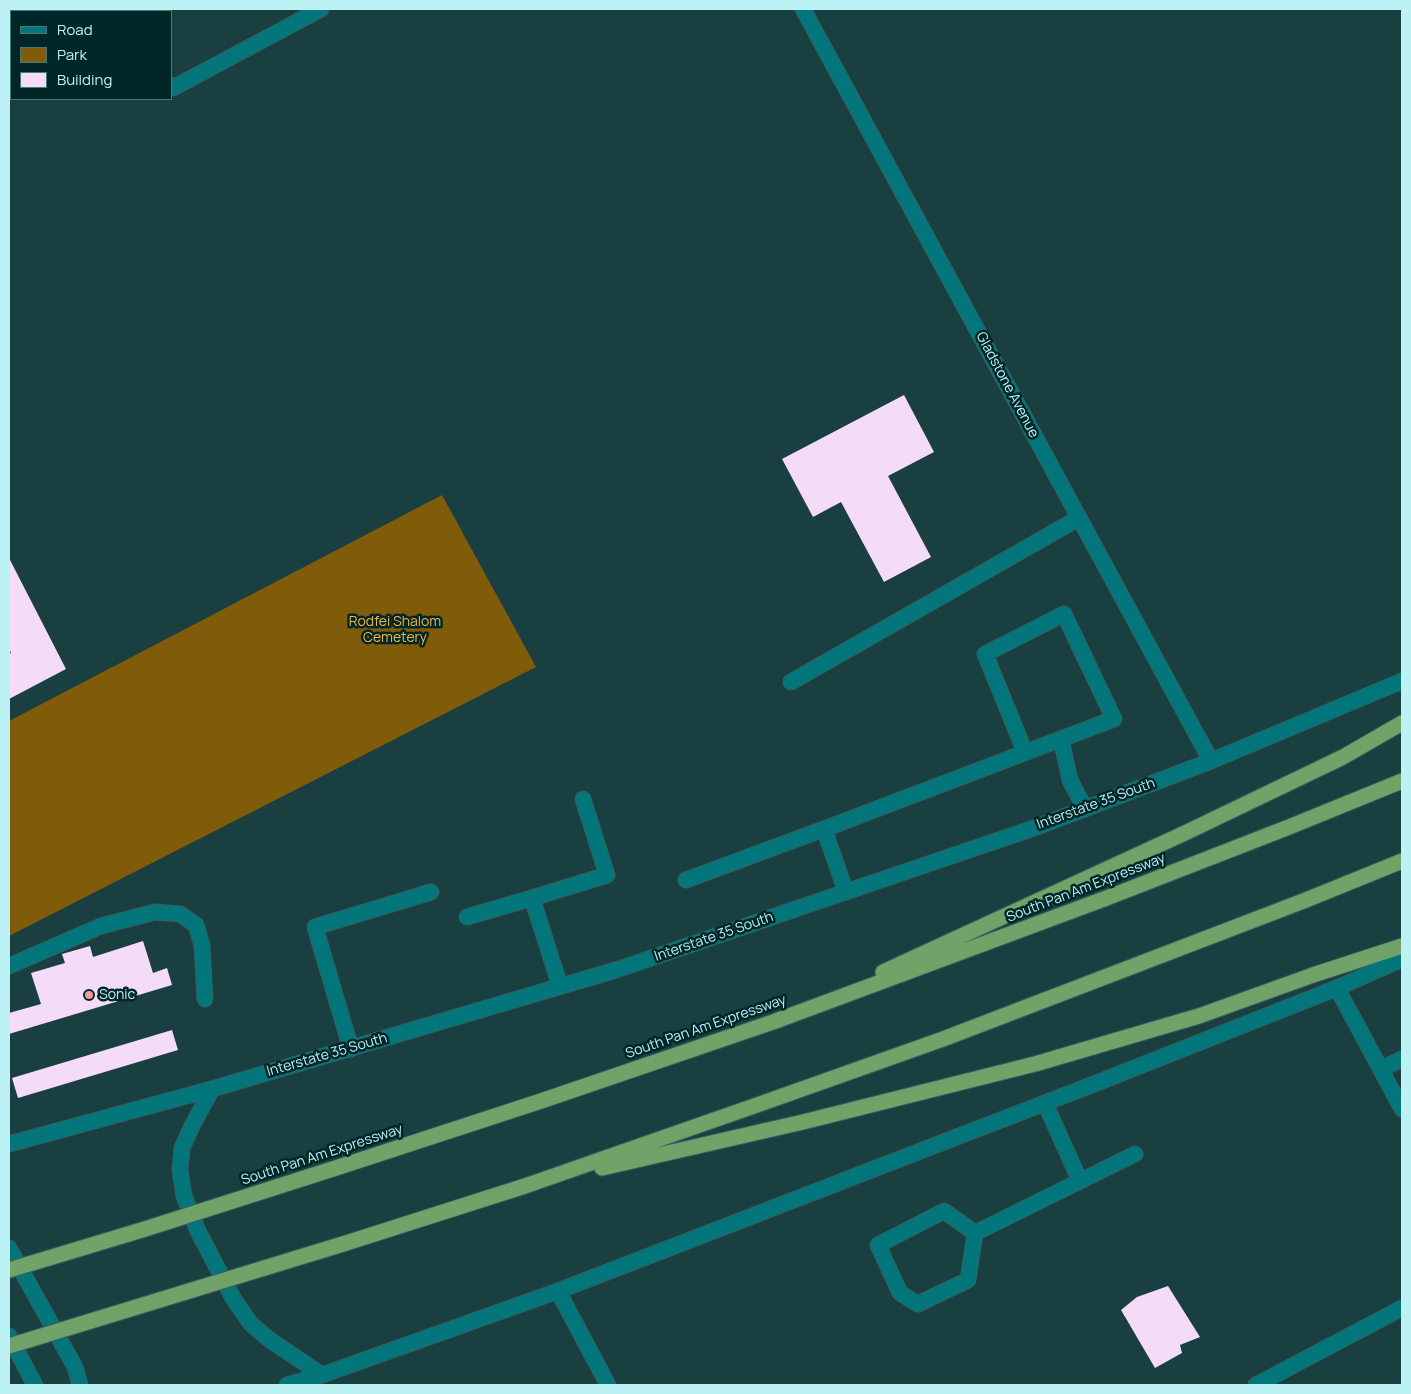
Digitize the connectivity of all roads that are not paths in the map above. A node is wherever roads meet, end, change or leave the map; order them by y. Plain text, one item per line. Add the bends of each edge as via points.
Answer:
1 (321, 9) edge
2 (803, 9) edge
3 (172, 87) edge
4 (1079, 518) junction
5 (1402, 681) edge
6 (791, 682) dead end
7 (1402, 723) edge
8 (1061, 738) junction
9 (1025, 752) junction
10 (1211, 761) junction
11 (1402, 781) edge
12 (583, 799) dead end
13 (1085, 809) junction
14 (824, 829) junction
15 (1402, 861) edge
16 (686, 880) dead end
17 (431, 892) dead end
18 (846, 892) junction
19 (532, 898) junction
20 (467, 917) dead end
21 (1402, 946) edge
22 (1402, 960) edge
23 (9, 966) edge
24 (560, 986) junction
25 (1337, 988) junction
26 (205, 999) dead end
27 (774, 1022) junction
28 (351, 1048) junction
29 (1402, 1060) edge
30 (1381, 1069) junction
31 (212, 1089) junction
32 (1045, 1103) junction
33 (1402, 1109) edge
34 (9, 1144) edge
35 (1135, 1154) dead end
36 (1080, 1181) junction
37 (525, 1186) junction
38 (975, 1233) junction
39 (9, 1248) edge
40 (9, 1270) edge
41 (558, 1290) junction
42 (1402, 1308) edge
43 (9, 1336) edge
44 (9, 1346) edge
45 (323, 1380) edge
46 (35, 1385) edge
47 (80, 1385) edge
48 (287, 1385) edge
49 (608, 1385) edge
50 (1256, 1385) edge

1 - 3 main road
2 - 4 main road, Gladstone Avenue
4 - 6 main road
4 - 10 main road, Gladstone Avenue
5 - 10 main road, Interstate 35 South
7 - 27 highway via 1343,757 1193,829
8 - 9 main road
8 - 9 main road via 1114,719 1064,614 985,654
8 - 13 main road via 1070,780
9 - 14 main road
10 - 13 main road, Interstate 35 South
11 - 27 highway, South Pan Am Expressway via 1113,895
12 - 19 main road via 607,875
13 - 18 main road, Interstate 35 South
14 - 16 main road
14 - 18 main road
15 - 37 highway via 943,1039
17 - 28 main road via 315,927
18 - 24 main road, Interstate 35 South
19 - 20 main road
19 - 24 main road
21 - 37 highway via 1198,1016 1035,1064
22 - 25 main road
23 - 26 main road via 102,926 155,912 180,914 196,925 202,945
24 - 28 main road, Interstate 35 South
25 - 30 main road
25 - 32 main road
27 - 40 highway, South Pan Am Expressway, bridge via 339,1167
28 - 31 main road, Interstate 35 South
29 - 30 main road
30 - 33 main road
31 - 34 main road, Interstate 35 South
31 - 45 main road via 182,1148 180,1170 184,1196 198,1231 233,1298 251,1324
32 - 36 main road
32 - 41 main road
35 - 36 main road
36 - 38 main road
37 - 44 highway, bridge
38 - 38 main road via 968,1280 918,1304 900,1293 878,1245 944,1211
39 - 47 main road via 75,1367
41 - 45 main road
41 - 49 main road
42 - 50 main road
43 - 46 main road
45 - 48 main road

